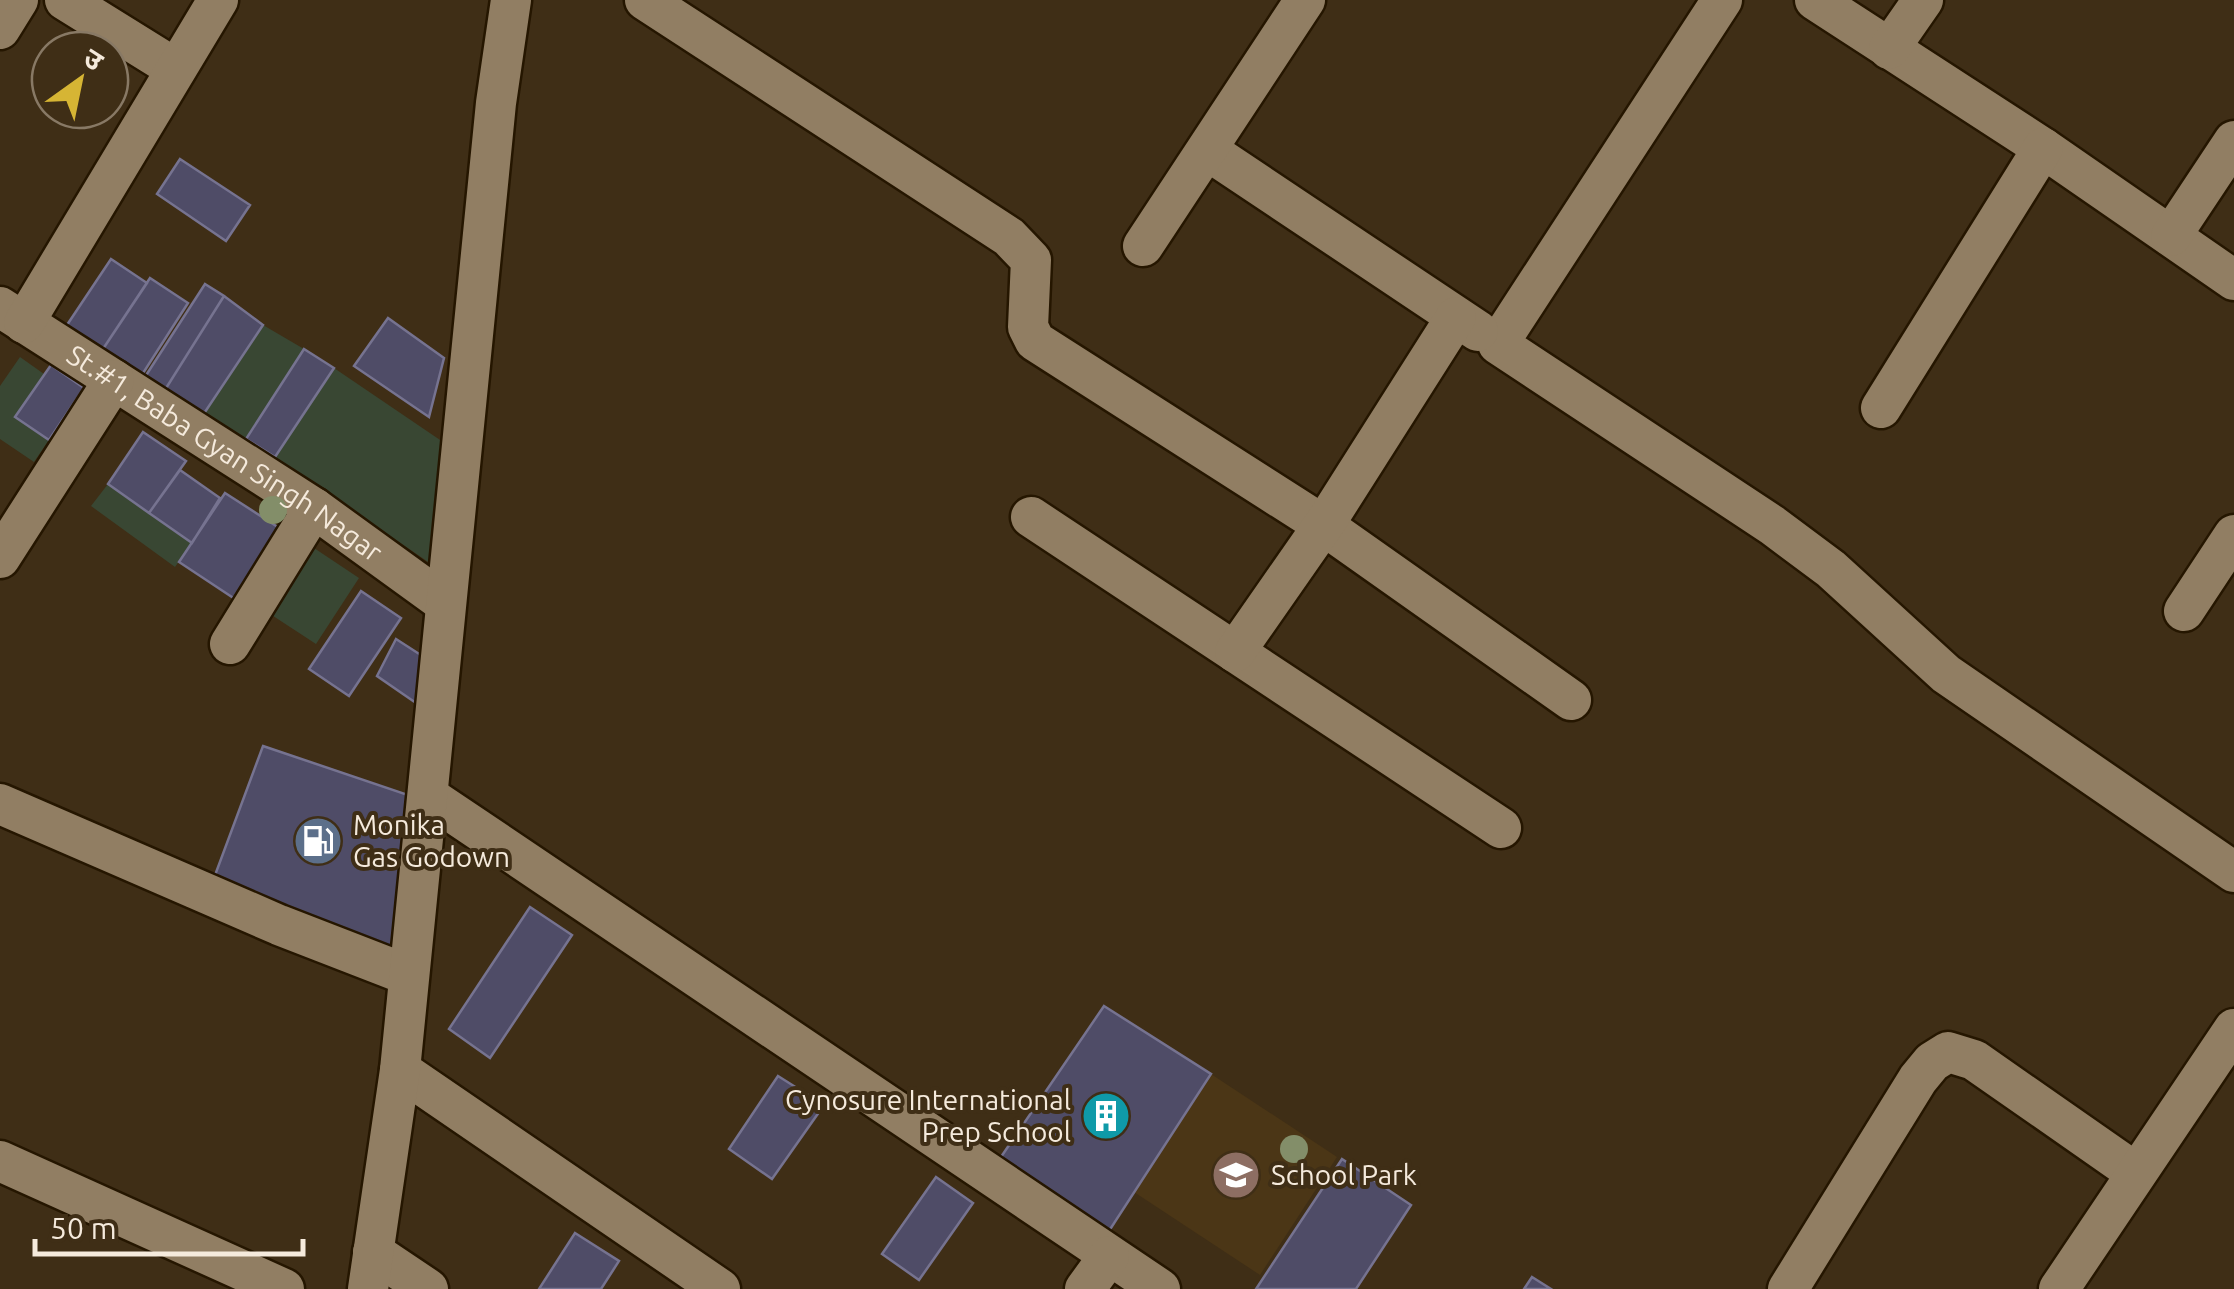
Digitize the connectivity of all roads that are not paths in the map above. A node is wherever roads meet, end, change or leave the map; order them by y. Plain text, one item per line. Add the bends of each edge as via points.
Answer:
1 (18, 0) edge
2 (65, 0) edge
3 (218, 0) edge
4 (511, 0) edge
5 (645, 0) edge
6 (1305, 0) edge
7 (1722, 0) edge
8 (1815, 0) edge
9 (1922, 0) edge
10 (0, 29) edge
11 (1890, 49) junction
12 (176, 69) junction
13 (2234, 141) edge
14 (2044, 148) junction
15 (1207, 150) junction
16 (2171, 236) junction
17 (1142, 246) dead end
18 (2234, 280) edge
19 (12, 315) edge
20 (1456, 316) junction
21 (1498, 344) junction
22 (114, 380) junction
23 (1882, 408) dead end
24 (314, 508) junction
25 (1031, 517) dead end
26 (1323, 525) junction
27 (2234, 534) edge
28 (0, 558) edge
29 (445, 603) junction
30 (2184, 611) dead end
31 (230, 644) dead end
32 (1234, 652) junction
33 (1572, 700) dead end
34 (428, 796) junction
35 (0, 804) edge
36 (1501, 828) dead end
37 (2234, 872) edge
38 (408, 975) junction
39 (2234, 1030) edge
40 (400, 1070) junction
41 (0, 1161) edge
42 (2136, 1173) junction
43 (1109, 1256) junction
44 (370, 1271) edge
45 (284, 1289) edge
46 (428, 1289) edge
47 (720, 1289) edge
48 (1086, 1289) edge
49 (1160, 1289) edge
50 (1788, 1289) edge
51 (2059, 1289) edge

1 - 10 street
2 - 12 street
3 - 12 street
4 - 29 street
5 - 26 street via 1010,237 1030,260 1028,327 1034,340
6 - 15 street
7 - 21 street
8 - 11 street
9 - 11 street
11 - 14 street
12 - 19 street
13 - 16 street
14 - 16 street
14 - 23 street
15 - 17 street
15 - 20 street
16 - 18 street
19 - 22 street, St.#1, Baba Gyan Singh Nagar
20 - 21 street
20 - 26 street
21 - 37 street via 1772,524 1983,702
22 - 24 street, St.#1, Baba Gyan Singh Nagar
22 - 28 street
24 - 29 street, St.#1, Baba Gyan Singh Nagar
24 - 31 street
25 - 32 street
26 - 32 street
26 - 33 street
27 - 30 street
29 - 34 street
32 - 36 street
34 - 38 street
34 - 43 street
35 - 38 street
38 - 40 street
39 - 42 street
40 - 44 street
40 - 47 street
41 - 45 street
42 - 50 street via 1974,1060 1948,1052 1918,1080
42 - 51 street
43 - 48 street
43 - 49 street
44 - 46 street

